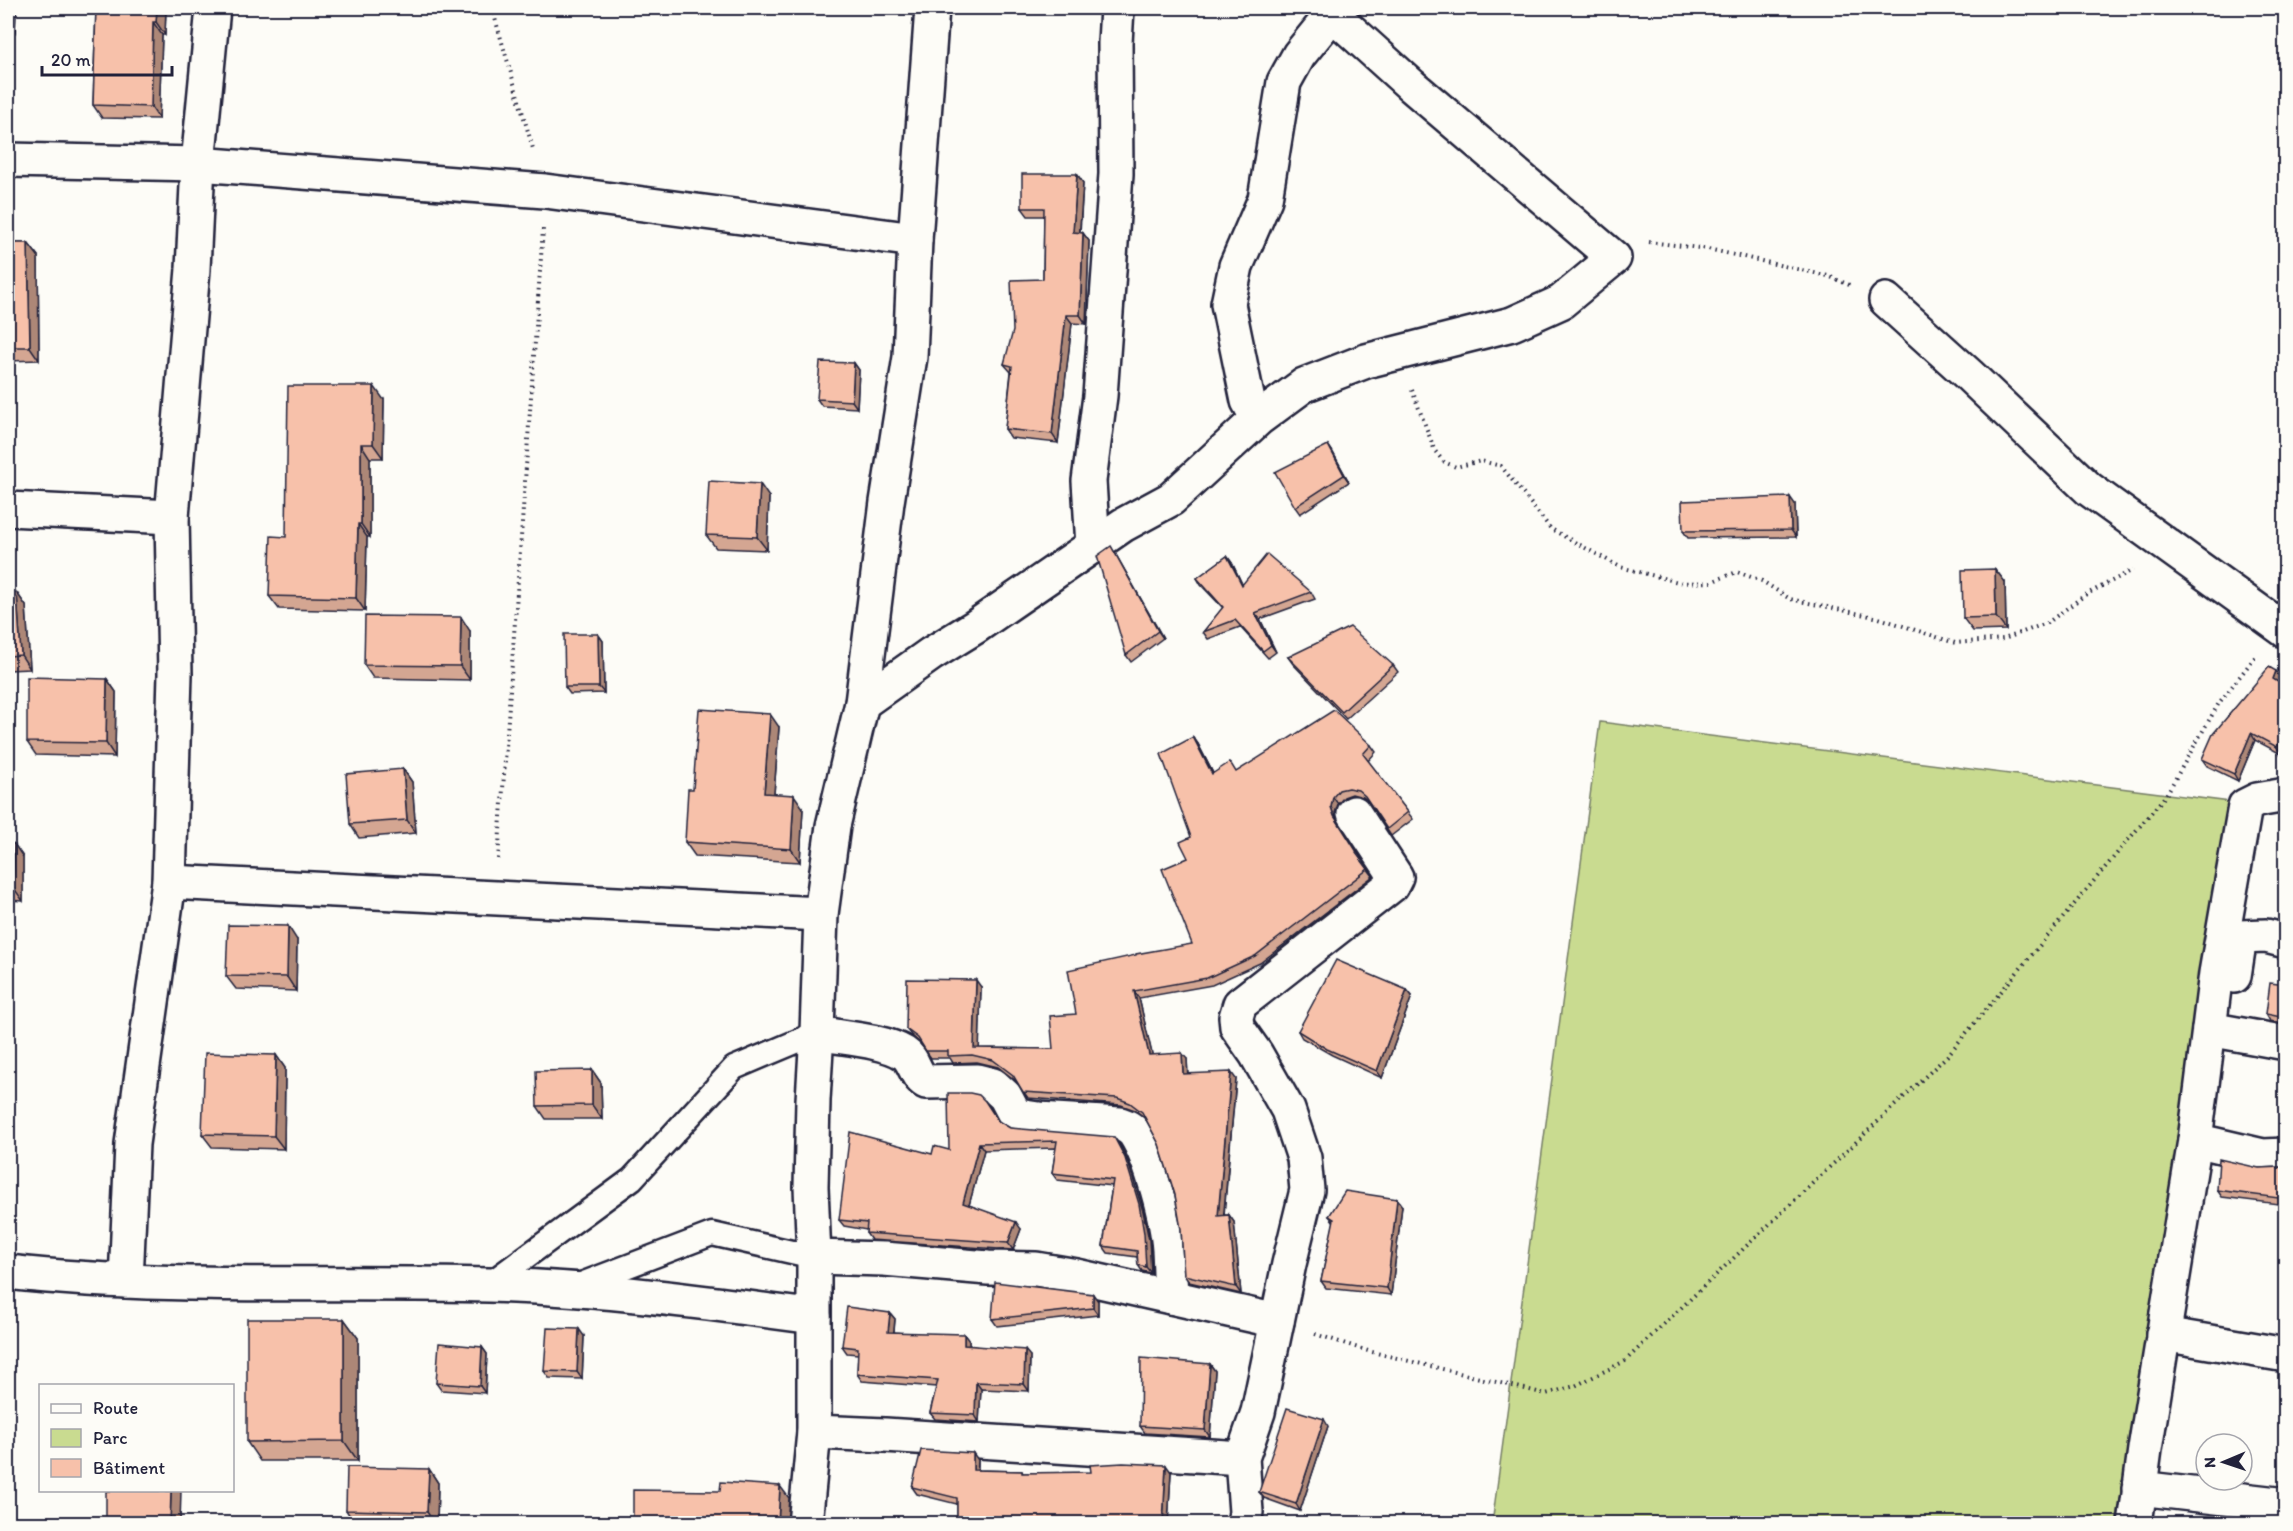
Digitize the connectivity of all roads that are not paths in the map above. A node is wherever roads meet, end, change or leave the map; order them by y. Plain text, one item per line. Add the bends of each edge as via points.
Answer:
1 (213, 8) edge
2 (932, 8) edge
3 (1117, 8) edge
4 (8, 160) edge
5 (198, 164) junction
6 (915, 240) junction
7 (1886, 300) road end
8 (1258, 419) junction
9 (8, 509) edge
10 (172, 517) junction
11 (1093, 546) junction
12 (2282, 629) edge
13 (862, 703) junction
14 (2286, 795) edge
15 (1354, 813) dead end
16 (169, 882) junction
17 (821, 914) junction
18 (2286, 941) edge
19 (2209, 1029) junction
20 (817, 1033) junction
21 (2286, 1043) edge
22 (2195, 1140) junction
23 (2286, 1155) edge
24 (814, 1257) junction
25 (8, 1272) edge
26 (126, 1281) junction
27 (484, 1288) junction
28 (566, 1290) junction
29 (1171, 1297) junction
30 (814, 1317) junction
31 (1276, 1321) junction
32 (2163, 1334) junction
33 (2286, 1354) edge
34 (814, 1432) junction
35 (1242, 1458) junction
36 (2139, 1488) junction
37 (2286, 1506) edge
38 (805, 1524) edge
39 (1244, 1524) edge
40 (2134, 1524) edge

1 - 5 street
2 - 6 street
3 - 11 street via 1116,174 1100,396 1089,481
4 - 5 street
5 - 6 street via 545,191
5 - 10 street
6 - 13 street via 910,357
7 - 12 street via 2090,489
8 - 8 street via 1248,401 1228,304 1236,266 1265,199 1284,82 1299,55 1329,18 1339,20 1614,258 1561,302 1512,324 1366,361 1304,385
8 - 11 street via 1171,499
9 - 10 street
10 - 16 street via 175,674
11 - 13 street
13 - 17 street via 833,826
14 - 19 street via 2245,806
15 - 31 street via 1396,877 1392,885 1239,1004 1236,1017 1237,1027 1288,1110 1304,1158 1307,1190
16 - 17 street
16 - 26 street via 132,1144
17 - 20 street
18 - 19 street via 2265,936 2240,937 2227,1012
19 - 21 street
19 - 22 street
20 - 24 street via 811,1187
20 - 27 lane via 734,1068 633,1179
20 - 29 street via 884,1044 904,1052 920,1079 926,1082 977,1081 993,1085 1018,1116 1129,1127 1150,1168 1161,1209 1169,1248
22 - 23 street via 2263,1156
22 - 32 street
24 - 28 lane via 712,1234
24 - 29 street via 1036,1269
24 - 30 street
25 - 26 street
26 - 27 street
27 - 28 street
28 - 30 street via 688,1299
29 - 31 street
30 - 34 street
31 - 35 street via 1258,1412
32 - 33 street
32 - 36 street
34 - 35 street
34 - 38 street
35 - 39 street
36 - 37 street
36 - 40 street

